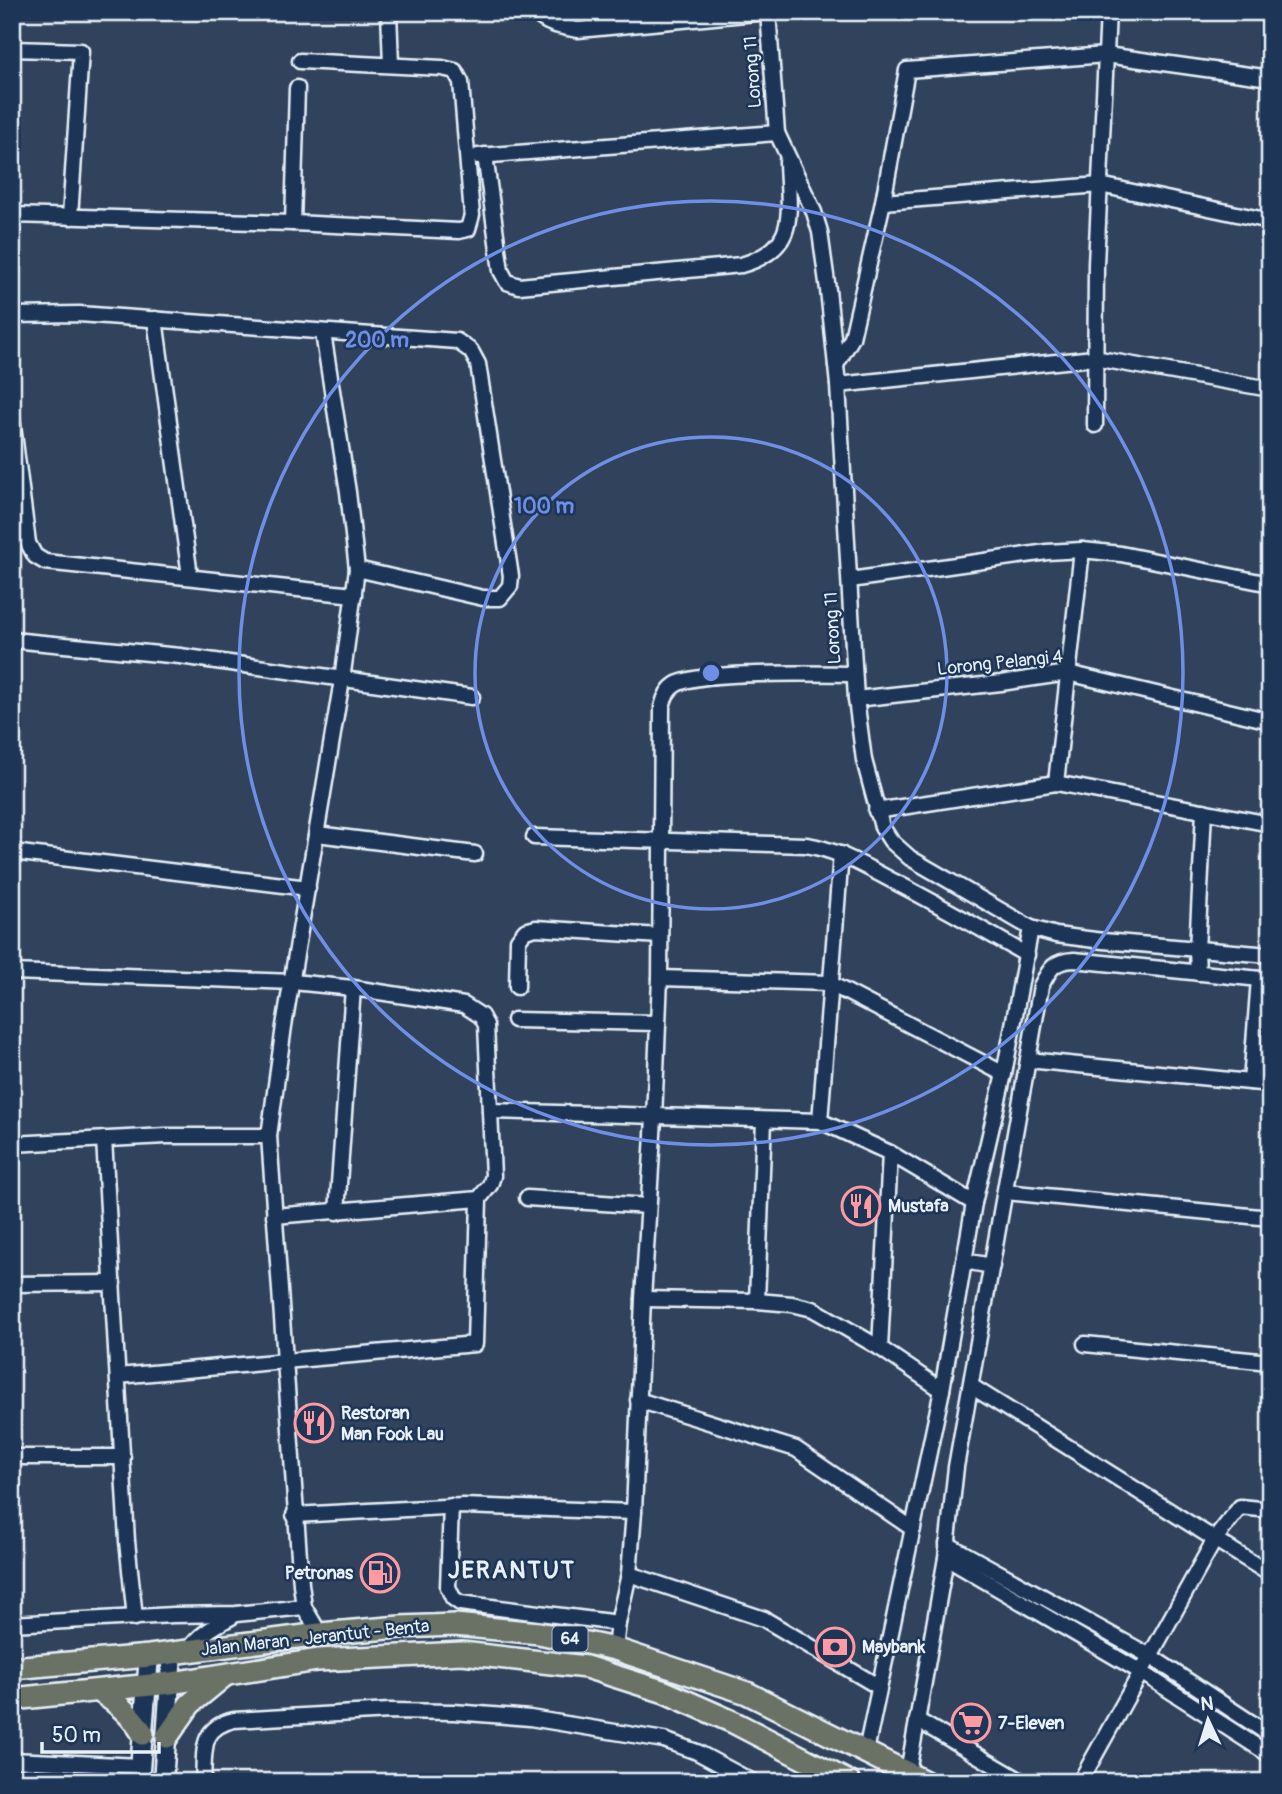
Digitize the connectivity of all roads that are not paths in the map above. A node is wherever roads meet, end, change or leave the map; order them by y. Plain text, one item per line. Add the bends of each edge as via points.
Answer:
1 (389, 12) edge
2 (536, 12) edge
3 (767, 12) edge
4 (1108, 12) edge
5 (12, 48) edge
6 (1106, 55) junction
7 (299, 61) dead end
8 (391, 65) junction
9 (1270, 78) edge
10 (297, 88) dead end
11 (777, 133) junction
12 (485, 155) junction
13 (787, 155) junction
14 (466, 157) junction
15 (1100, 186) junction
16 (883, 202) junction
17 (12, 215) edge
18 (71, 217) junction
19 (1270, 221) edge
20 (293, 223) junction
21 (12, 315) edge
22 (155, 320) junction
23 (323, 332) junction
24 (1094, 358) junction
25 (836, 365) junction
26 (838, 385) junction
27 (1270, 389) edge
28 (12, 418) edge
29 (1095, 425) dead end
30 (16, 473) edge
31 (1082, 550) junction
32 (356, 569) junction
33 (190, 576) junction
34 (850, 580) junction
35 (1270, 584) edge
36 (354, 595) junction
37 (12, 640) edge
38 (1068, 673) junction
39 (854, 674) junction
40 (342, 680) junction
41 (472, 697) dead end
42 (856, 699) junction
43 (1270, 721) edge
44 (1056, 783) junction
45 (876, 811) junction
46 (1204, 811) junction
47 (1270, 824) edge
48 (317, 834) junction
49 (534, 837) dead end
50 (660, 840) junction
51 (12, 852) edge
52 (475, 854) dead end
53 (841, 854) junction
54 (308, 888) junction
55 (1031, 928) junction
56 (660, 936) junction
57 (1197, 950) junction
58 (1027, 955) junction
59 (1270, 955) edge
60 (12, 972) edge
61 (1198, 973) junction
62 (660, 978) junction
63 (1265, 979) edge
64 (293, 982) junction
65 (829, 982) junction
66 (517, 987) dead end
67 (352, 988) junction
68 (514, 1020) dead end
69 (657, 1023) junction
70 (1028, 1060) junction
71 (1004, 1074) junction
72 (1251, 1082) junction
73 (1270, 1084) edge
74 (490, 1111) junction
75 (654, 1118) junction
76 (764, 1120) junction
77 (820, 1121) junction
78 (269, 1136) junction
79 (104, 1139) junction
80 (12, 1144) edge
81 (890, 1153) junction
82 (1005, 1192) junction
83 (527, 1198) dead end
84 (479, 1199) junction
85 (975, 1203) junction
86 (648, 1206) junction
87 (337, 1212) junction
88 (274, 1216) junction
89 (1270, 1218) edge
90 (964, 1261) junction
91 (992, 1265) junction
92 (113, 1283) junction
93 (12, 1284) edge
94 (643, 1298) junction
95 (757, 1300) junction
96 (1085, 1344) dead end
97 (880, 1348) junction
98 (1270, 1362) edge
99 (285, 1363) junction
100 (118, 1376) junction
101 (971, 1386) junction
102 (942, 1390) junction
103 (638, 1399) junction
104 (12, 1457) edge
105 (122, 1457) junction
106 (451, 1506) junction
107 (1270, 1510) edge
108 (634, 1512) junction
109 (294, 1514) junction
110 (913, 1529) junction
111 (1215, 1539) junction
112 (947, 1551) junction
113 (629, 1574) junction
114 (1270, 1574) edge
115 (304, 1607) junction
116 (236, 1614) junction
117 (135, 1618) junction
118 (618, 1623) junction
119 (12, 1624) edge
120 (320, 1634) junction
121 (615, 1649) junction
122 (180, 1652) junction
123 (149, 1656) junction
124 (1150, 1657) junction
125 (12, 1668) edge
126 (1141, 1672) junction
127 (226, 1674) junction
128 (171, 1683) junction
129 (148, 1685) junction
130 (879, 1687) junction
131 (99, 1691) junction
132 (12, 1699) edge
133 (917, 1720) junction
134 (143, 1734) junction
135 (1270, 1735) edge
136 (167, 1737) junction
137 (866, 1751) junction
138 (1270, 1755) edge
139 (12, 1760) edge
140 (139, 1774) edge
141 (916, 1777) edge
142 (163, 1782) edge
143 (203, 1782) edge
144 (753, 1782) edge
145 (849, 1782) edge
146 (1023, 1782) edge
147 (1080, 1782) edge

1 - 8 street
2 - 3 street via 549,22 578,30
3 - 11 street, Lorong 11
4 - 6 street
5 - 18 street via 81,51
6 - 9 street
6 - 15 street
6 - 16 street via 907,70
7 - 8 street
8 - 14 street via 455,71 461,82
10 - 20 street
11 - 12 street
11 - 13 street, Lorong 11
12 - 13 street via 501,271 507,282 520,286 756,261 776,247 788,226
12 - 14 street
13 - 25 street, Lorong 11 via 820,232
14 - 20 street via 472,215 468,229
15 - 16 street
15 - 19 street
15 - 24 street
16 - 25 street via 852,338
17 - 18 street
18 - 20 street
21 - 22 street
22 - 23 street
22 - 33 street
23 - 32 street
23 - 32 street via 457,341 471,351 478,364 511,576 510,586 500,598 483,598
24 - 26 street
24 - 27 street
24 - 29 street
25 - 26 street, Lorong 11
26 - 34 street, Lorong 11
28 - 30 street
30 - 33 street via 28,543 45,562
31 - 34 street
31 - 35 street
31 - 38 street
32 - 36 street
33 - 36 street
34 - 39 street, Lorong 11
36 - 40 street
37 - 40 street via 180,656
38 - 42 street, Lorong Pelangi 4
38 - 43 street, Lorong Pelangi 4
38 - 44 street
39 - 42 street, Lorong 11
39 - 50 street via 713,676 677,683 662,708
40 - 41 street
40 - 48 street
42 - 45 street, Lorong 11
44 - 45 street
44 - 46 street
45 - 55 street, Lorong 11 via 891,841 910,858
46 - 47 street
46 - 57 street
48 - 52 street
48 - 54 street
49 - 50 street
50 - 53 street via 806,845
50 - 56 street
51 - 54 street
53 - 58 street
53 - 65 street
54 - 64 street
55 - 57 street, Lorong 11 via 1068,937
55 - 58 street
56 - 62 street
56 - 66 street via 525,931 519,940
57 - 59 street, Lorong 11
57 - 61 street
58 - 71 street
60 - 64 street
61 - 63 street
61 - 70 street via 1074,960 1051,965 1041,986
62 - 65 street
62 - 69 street
63 - 72 street
64 - 67 street
64 - 78 street
65 - 71 street
65 - 77 street
67 - 74 street via 464,1005 481,1016 486,1025
67 - 87 street
68 - 69 street
69 - 75 street
70 - 72 street
70 - 82 street
71 - 85 street
72 - 73 street
74 - 75 street
74 - 84 street via 493,1176
75 - 76 street
75 - 86 street
76 - 77 street
76 - 95 street
77 - 81 street
78 - 79 street
78 - 88 street
79 - 80 street
79 - 92 street
81 - 85 street
81 - 97 street
82 - 89 street
82 - 91 street
83 - 86 street
84 - 87 street
84 - 99 street via 475,1344
85 - 90 street
86 - 94 street
87 - 88 street
88 - 99 street
90 - 91 street
90 - 102 street
91 - 101 street
92 - 93 street
92 - 100 street
94 - 95 street
94 - 103 street
95 - 97 street via 813,1309
96 - 98 street
97 - 102 street
99 - 100 street
99 - 109 street
100 - 105 street
101 - 111 street
101 - 112 street
102 - 110 street
103 - 108 street
103 - 110 street via 796,1449
104 - 105 street
105 - 117 street
106 - 108 street
106 - 109 street
106 - 118 street via 448,1587 460,1603
107 - 111 street via 1240,1507
108 - 113 street
109 - 115 street
110 - 130 street
111 - 114 street
111 - 124 street
112 - 124 street
112 - 126 street
112 - 133 street
113 - 118 street
113 - 130 street via 764,1619
115 - 116 street
115 - 120 street
116 - 117 street
116 - 122 street
117 - 119 street
118 - 121 street
120 - 121 main road, Jalan Maran - Jerantut - Benta / 64 via 455,1625 539,1633
120 - 122 main road, Jalan Maran - Jerantut - Benta / 64
121 - 137 main road, Jalan Maran - Jerantut - Benta / 64 via 747,1693
122 - 123 main road, Jalan Maran - Jerantut - Benta / 64
122 - 128 street
123 - 125 main road, Jalan Maran - Jerantut - Benta / 64
123 - 129 street
124 - 126 street
124 - 135 street
126 - 138 street
126 - 147 street
127 - 128 main road, Jalan Maran - Jerantut - Benta / 64
127 - 136 main road via 190,1704
127 - 145 main road, Jalan Maran - Jerantut - Benta / 64 via 318,1660 462,1653 586,1667 676,1697
128 - 129 main road, Jalan Maran - Jerantut - Benta / 64
128 - 136 street
129 - 131 main road, Jalan Maran - Jerantut - Benta / 64
129 - 134 street
130 - 137 street
131 - 132 main road, Jalan Maran - Jerantut - Benta / 64
131 - 134 main road via 134,1720
133 - 141 street
133 - 146 street
134 - 140 street
136 - 142 street
137 - 141 main road, Jalan Maran - Jerantut - Benta / 64
139 - 140 street
143 - 144 street via 206,1741 221,1723 390,1711 530,1718 664,1740

